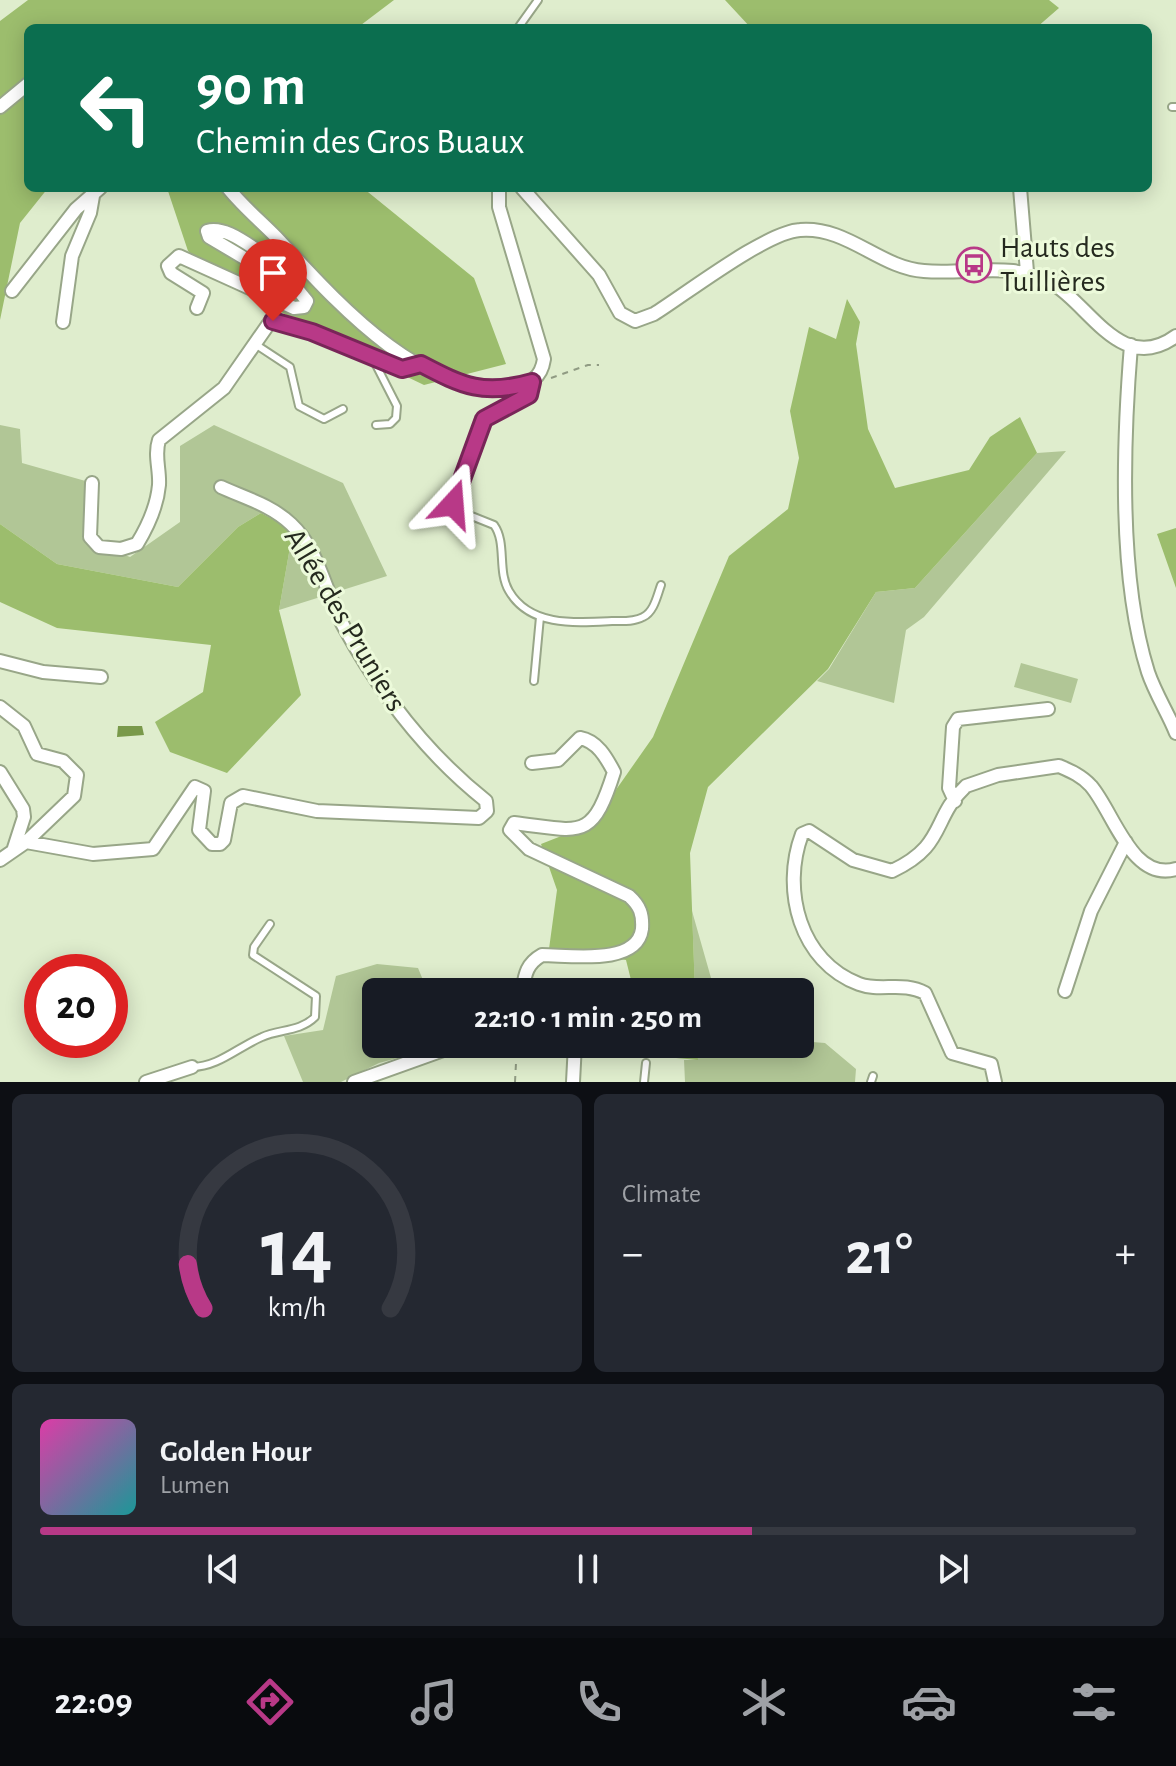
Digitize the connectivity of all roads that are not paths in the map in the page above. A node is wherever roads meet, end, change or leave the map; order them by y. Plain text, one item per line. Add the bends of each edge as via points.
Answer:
1 (538, 0) edge
2 (521, 24) edge
3 (24, 87) edge
4 (0, 107) edge
5 (96, 192) edge
6 (232, 192) edge
7 (499, 192) edge
8 (526, 192) edge
9 (1020, 192) edge
10 (303, 269) junction
11 (1027, 272) junction
12 (12, 291) dead end
13 (197, 308) dead end
14 (63, 322) dead end
15 (1176, 336) edge
16 (255, 344) junction
17 (1131, 345) junction
18 (372, 356) junction
19 (421, 364) junction
20 (535, 379) junction
21 (343, 409) dead end
22 (376, 425) dead end
23 (92, 483) dead end
24 (221, 487) dead end
25 (661, 585) dead end
26 (540, 617) junction
27 (0, 661) edge
28 (101, 677) dead end
29 (534, 681) dead end
30 (0, 707) edge
31 (1048, 709) dead end
32 (1176, 733) edge
33 (532, 763) dead end
34 (0, 772) edge
35 (955, 801) junction
36 (26, 842) junction
37 (1126, 842) junction
38 (13, 851) junction
39 (0, 860) edge
40 (1176, 869) edge
41 (270, 924) dead end
42 (524, 978) edge
43 (1065, 991) dead end
44 (425, 1058) edge
45 (574, 1058) edge
46 (646, 1063) dead end
47 (192, 1067) joint
48 (375, 1078) edge
49 (146, 1082) edge
50 (354, 1082) edge
51 (573, 1082) edge
52 (644, 1082) edge
53 (995, 1082) edge

1 - 2 lane
3 - 4 street
5 - 12 street via 76,209
5 - 14 street via 72,256
6 - 10 street
7 - 20 street via 499,207 542,345 544,359
8 - 11 street via 599,275 620,313 635,321 654,314 758,245 797,230 819,229 924,272
9 - 11 street
10 - 13 street via 277,262 212,229 209,237 298,290 307,301 294,308 179,256 168,266 203,293
10 - 19 street via 378,338
11 - 17 street via 1057,286 1107,334
15 - 17 street via 1162,343
16 - 18 street via 266,325 275,321
16 - 21 lane via 290,367 299,406 324,419
16 - 23 street via 224,388 159,440 159,485 151,520 137,544 99,547 90,537
17 - 32 street via 1127,525 1135,604 1149,674
18 - 19 street via 406,369
18 - 22 lane via 397,406 390,424
19 - 20 street via 479,389
20 - 26 lane via 529,395 490,414 480,425 453,504 459,513 494,525 509,591
24 - 36 street, Allée des Pruniers via 275,510 293,526 311,549 343,625 412,731 486,801 487,811 479,818 418,818 317,811 243,796 231,803 224,840 212,844 199,830 204,791 195,787 153,849 93,854
25 - 26 lane via 649,612 634,620 578,623
26 - 29 lane
27 - 28 street via 43,672
30 - 36 street via 24,726 37,754 63,761 77,775 74,796
31 - 35 street via 958,719 949,788
33 - 42 street via 558,760 580,738 589,739 605,755 614,772 601,812 589,825 514,823 510,830 529,849 629,896 639,905 642,918 635,946 620,953 542,955 532,960
34 - 38 street via 23,809
35 - 37 street via 975,781 1059,766 1090,785
35 - 53 street via 931,845 892,871 853,860 809,831 802,834 797,847 797,914 803,934 827,968 861,986 901,985 925,993 952,1053 991,1064
36 - 38 street
37 - 40 street via 1149,867
37 - 43 street via 1091,911
38 - 39 street
41 - 47 lane via 253,955 316,996 315,1017 302,1027 263,1036 203,1067
44 - 48 street
45 - 51 street
46 - 52 lane
47 - 49 street
48 - 50 street

